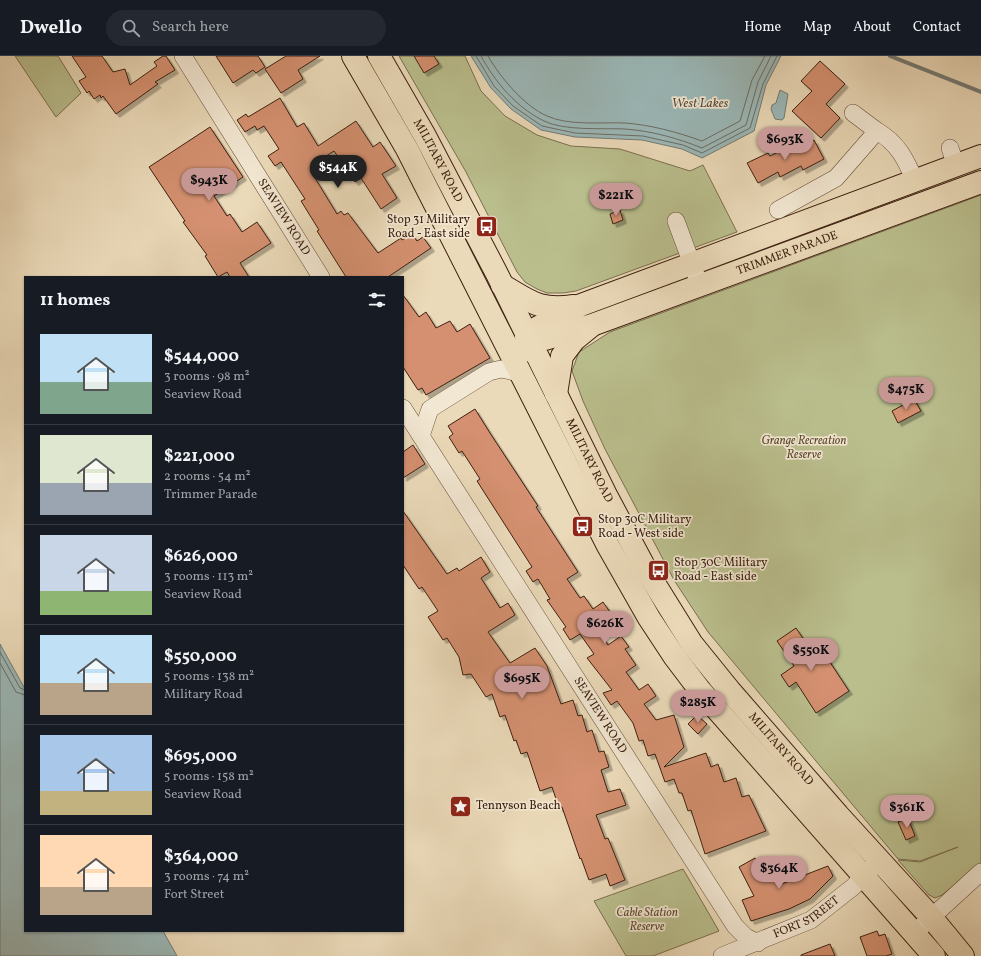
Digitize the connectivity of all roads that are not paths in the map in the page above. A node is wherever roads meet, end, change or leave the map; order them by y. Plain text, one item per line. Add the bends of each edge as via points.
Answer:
1 (183, 56) edge
2 (353, 56) edge
3 (379, 56) edge
4 (853, 113) dead end
5 (877, 131) junction
6 (981, 156) edge
7 (915, 182) junction
8 (981, 182) edge
9 (812, 191) junction
10 (778, 210) dead end
11 (822, 216) junction
12 (676, 221) dead end
13 (692, 264) junction
14 (320, 276) edge
15 (502, 285) junction
16 (700, 286) junction
17 (581, 305) junction
18 (494, 318) junction
19 (592, 325) junction
20 (528, 338) junction
21 (520, 373) junction
22 (531, 393) junction
23 (556, 394) junction
24 (404, 410) edge
25 (421, 436) junction
26 (879, 861) junction
27 (981, 872) edge
28 (864, 877) junction
29 (931, 917) junction
30 (914, 932) junction
31 (757, 950) edge
32 (722, 956) edge
33 (934, 956) edge
34 (963, 956) edge

1 - 14 street, SEAVIEW ROAD
2 - 18 main road, MILITARY ROAD via 408,149
3 - 15 main road, MILITARY ROAD via 425,136
4 - 5 street
5 - 7 street via 887,136 900,149
5 - 9 street via 836,178
6 - 7 main road, TRIMMER PARADE via 953,157
7 - 11 main road, TRIMMER PARADE
8 - 16 main road, TRIMMER PARADE
9 - 10 street
9 - 11 street, TRIMMER PARADE
11 - 13 main road, TRIMMER PARADE
12 - 13 street
13 - 16 street
13 - 17 main road, TRIMMER PARADE
15 - 17 main road, TRIMMER PARADE via 541,307 557,309
15 - 20 main road, MILITARY ROAD
16 - 19 main road, TRIMMER PARADE
17 - 20 main road, TRIMMER PARADE via 562,317 536,326
18 - 20 main road, TRIMMER PARADE via 520,336
18 - 21 main road, MILITARY ROAD
19 - 20 main road, TRIMMER PARADE via 545,339
19 - 23 main road, TRIMMER PARADE via 574,340 562,356
20 - 22 main road via 524,349 525,360 530,369
20 - 23 main road, MILITARY ROAD
21 - 22 main road, MILITARY ROAD
21 - 25 street via 501,369 489,372 430,410
22 - 28 main road, MILITARY ROAD via 608,544 649,618 674,656 730,725
23 - 26 main road, MILITARY ROAD via 646,570 692,644
24 - 25 street, SEAVIEW ROAD
25 - 31 street, SEAVIEW ROAD via 735,926
26 - 28 street, FORT STREET
26 - 29 main road, MILITARY ROAD
27 - 29 street
28 - 30 main road, MILITARY ROAD
28 - 31 street, FORT STREET via 812,920 762,940
29 - 30 street
29 - 34 main road, MILITARY ROAD
30 - 33 main road, MILITARY ROAD
31 - 32 street, FORT STREET

